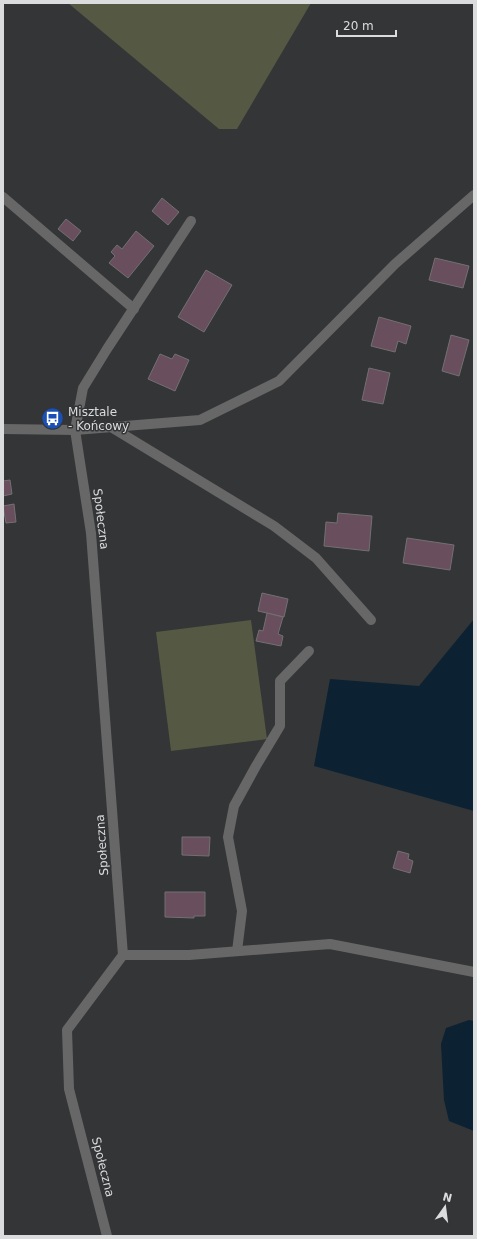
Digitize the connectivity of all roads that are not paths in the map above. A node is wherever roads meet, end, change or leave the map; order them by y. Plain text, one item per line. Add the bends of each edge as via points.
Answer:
1 (474, 195) edge
2 (3, 197) edge
3 (190, 221) dead end
4 (134, 309) junction
5 (111, 427) junction
6 (3, 429) edge
7 (75, 430) junction
8 (371, 620) dead end
9 (310, 651) dead end
10 (237, 951) junction
11 (123, 955) junction
12 (474, 972) edge
13 (107, 1236) edge

1 - 5 street via 395,264 279,381 200,420
2 - 4 street
3 - 4 street, Społeczna
4 - 7 street, Społeczna via 83,388
5 - 7 street
5 - 8 street via 274,526 316,558
6 - 7 street
7 - 11 street, Społeczna via 91,533
9 - 10 street via 280,681 280,726 234,806 228,837 242,911
10 - 11 street via 189,955
10 - 12 street via 330,944
11 - 13 street, Społeczna via 67,1030 69,1089

